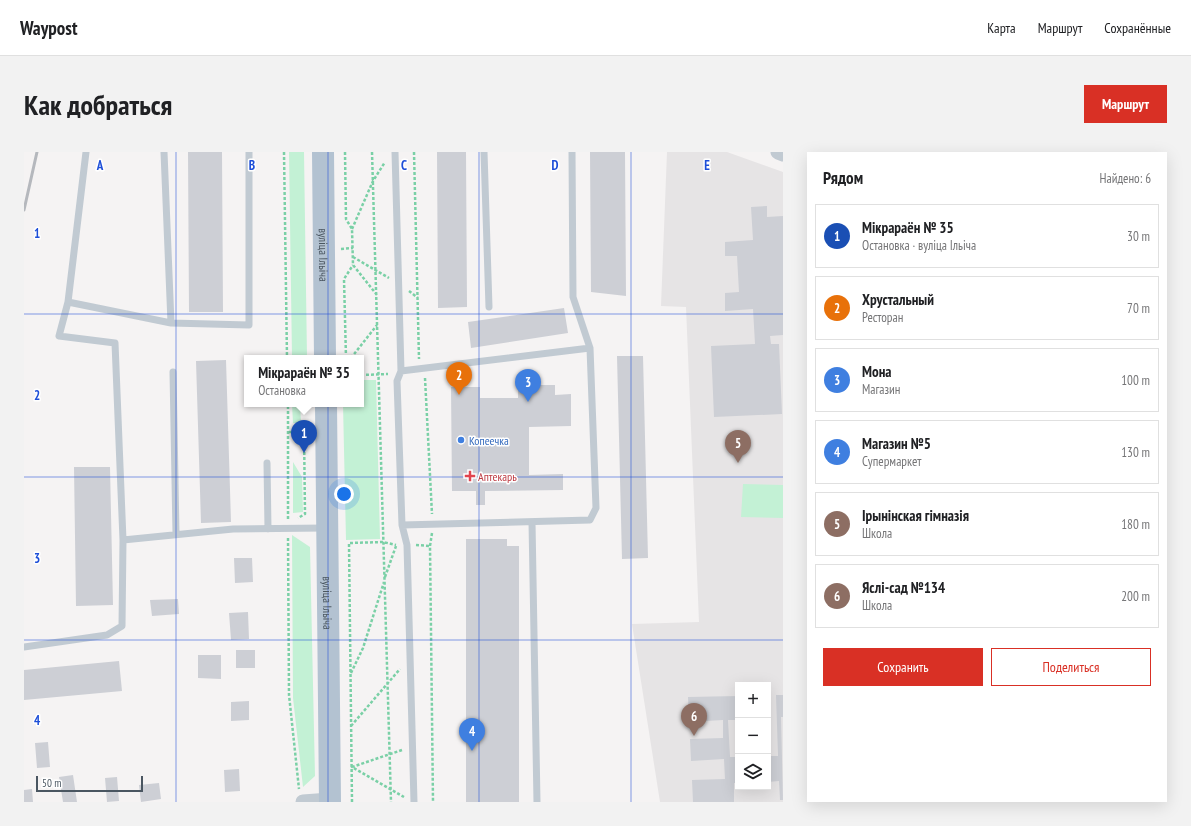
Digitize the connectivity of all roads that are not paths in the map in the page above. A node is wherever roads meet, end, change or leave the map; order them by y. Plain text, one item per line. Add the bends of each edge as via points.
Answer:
1 (86, 152) edge
2 (164, 152) edge
3 (249, 152) edge
4 (323, 152) edge
5 (395, 152) edge
6 (484, 152) edge
7 (572, 152) edge
8 (778, 152) edge
9 (783, 154) edge
10 (68, 302) junction
11 (489, 307) dead end
12 (170, 323) junction
13 (590, 348) junction
14 (325, 355) edge
15 (401, 371) junction
16 (173, 372) dead end
17 (326, 407) edge
18 (267, 464) dead end
19 (532, 522) junction
20 (402, 525) junction
21 (327, 528) junction
22 (268, 529) junction
23 (176, 534) junction
24 (123, 540) junction
25 (24, 647) edge
26 (330, 801) edge
27 (303, 802) edge
28 (414, 802) edge
29 (537, 802) edge

1 - 10 lane
2 - 12 lane
3 - 12 lane via 249,325
4 - 14 main road, вуліца Ільіча
5 - 15 lane
6 - 11 lane
7 - 13 lane via 573,297
8 - 9 street
10 - 12 lane
10 - 24 lane via 59,336 115,343
13 - 15 lane
13 - 19 lane via 596,508 590,520
15 - 20 lane via 397,381
16 - 23 lane
17 - 21 main road, вуліца Ільіча
18 - 22 lane
19 - 20 lane
19 - 29 lane
20 - 28 lane via 407,545
21 - 22 lane
21 - 26 main road, вуліца Ільіча
22 - 23 lane
23 - 24 lane
24 - 25 lane via 122,626 107,635
26 - 27 street

